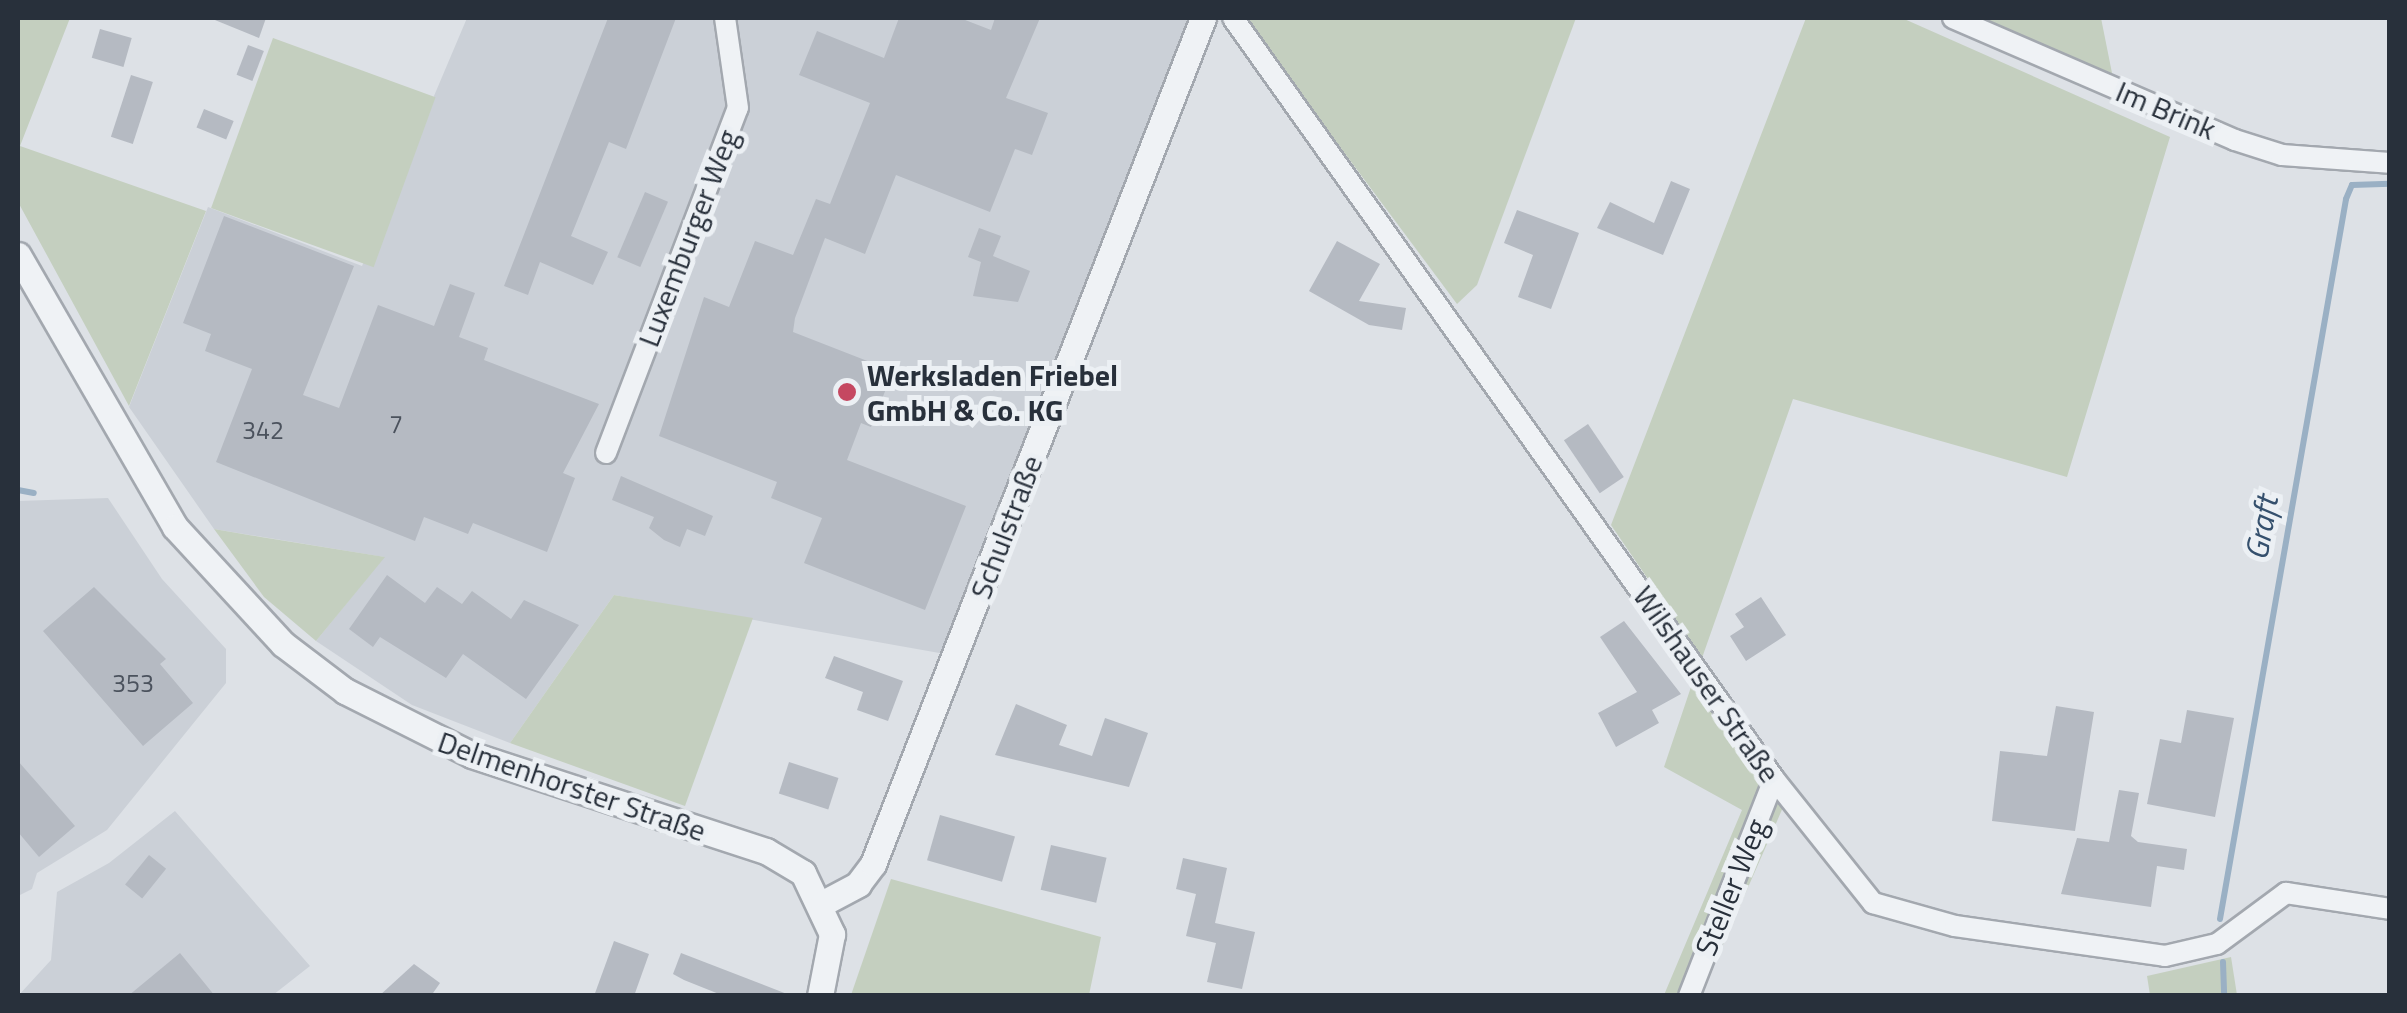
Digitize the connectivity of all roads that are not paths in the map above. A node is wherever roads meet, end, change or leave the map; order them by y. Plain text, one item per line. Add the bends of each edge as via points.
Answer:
1 (725, 18) edge
2 (1203, 18) edge
3 (1233, 18) edge
4 (1954, 18) edge
5 (2390, 163) edge
6 (18, 255) edge
7 (606, 453) dead end
8 (1774, 780) junction
9 (824, 903) junction
10 (2390, 909) edge
11 (820, 996) edge
12 (1689, 996) edge

1 - 7 street, Luxemburger Weg via 738,108
2 - 9 street, Schulstraße via 873,864 858,884
3 - 8 street, Wilshauser Straße
4 - 5 street, Im Brink via 2251,145
6 - 9 street, Delmenhorster Straße via 175,527 283,644 345,691 472,756 766,852 803,873
8 - 10 street, Wilshauser Straße via 1864,895 1939,922 2165,956 2217,944 2286,893
8 - 12 street, Steller Weg
9 - 11 street via 832,934

